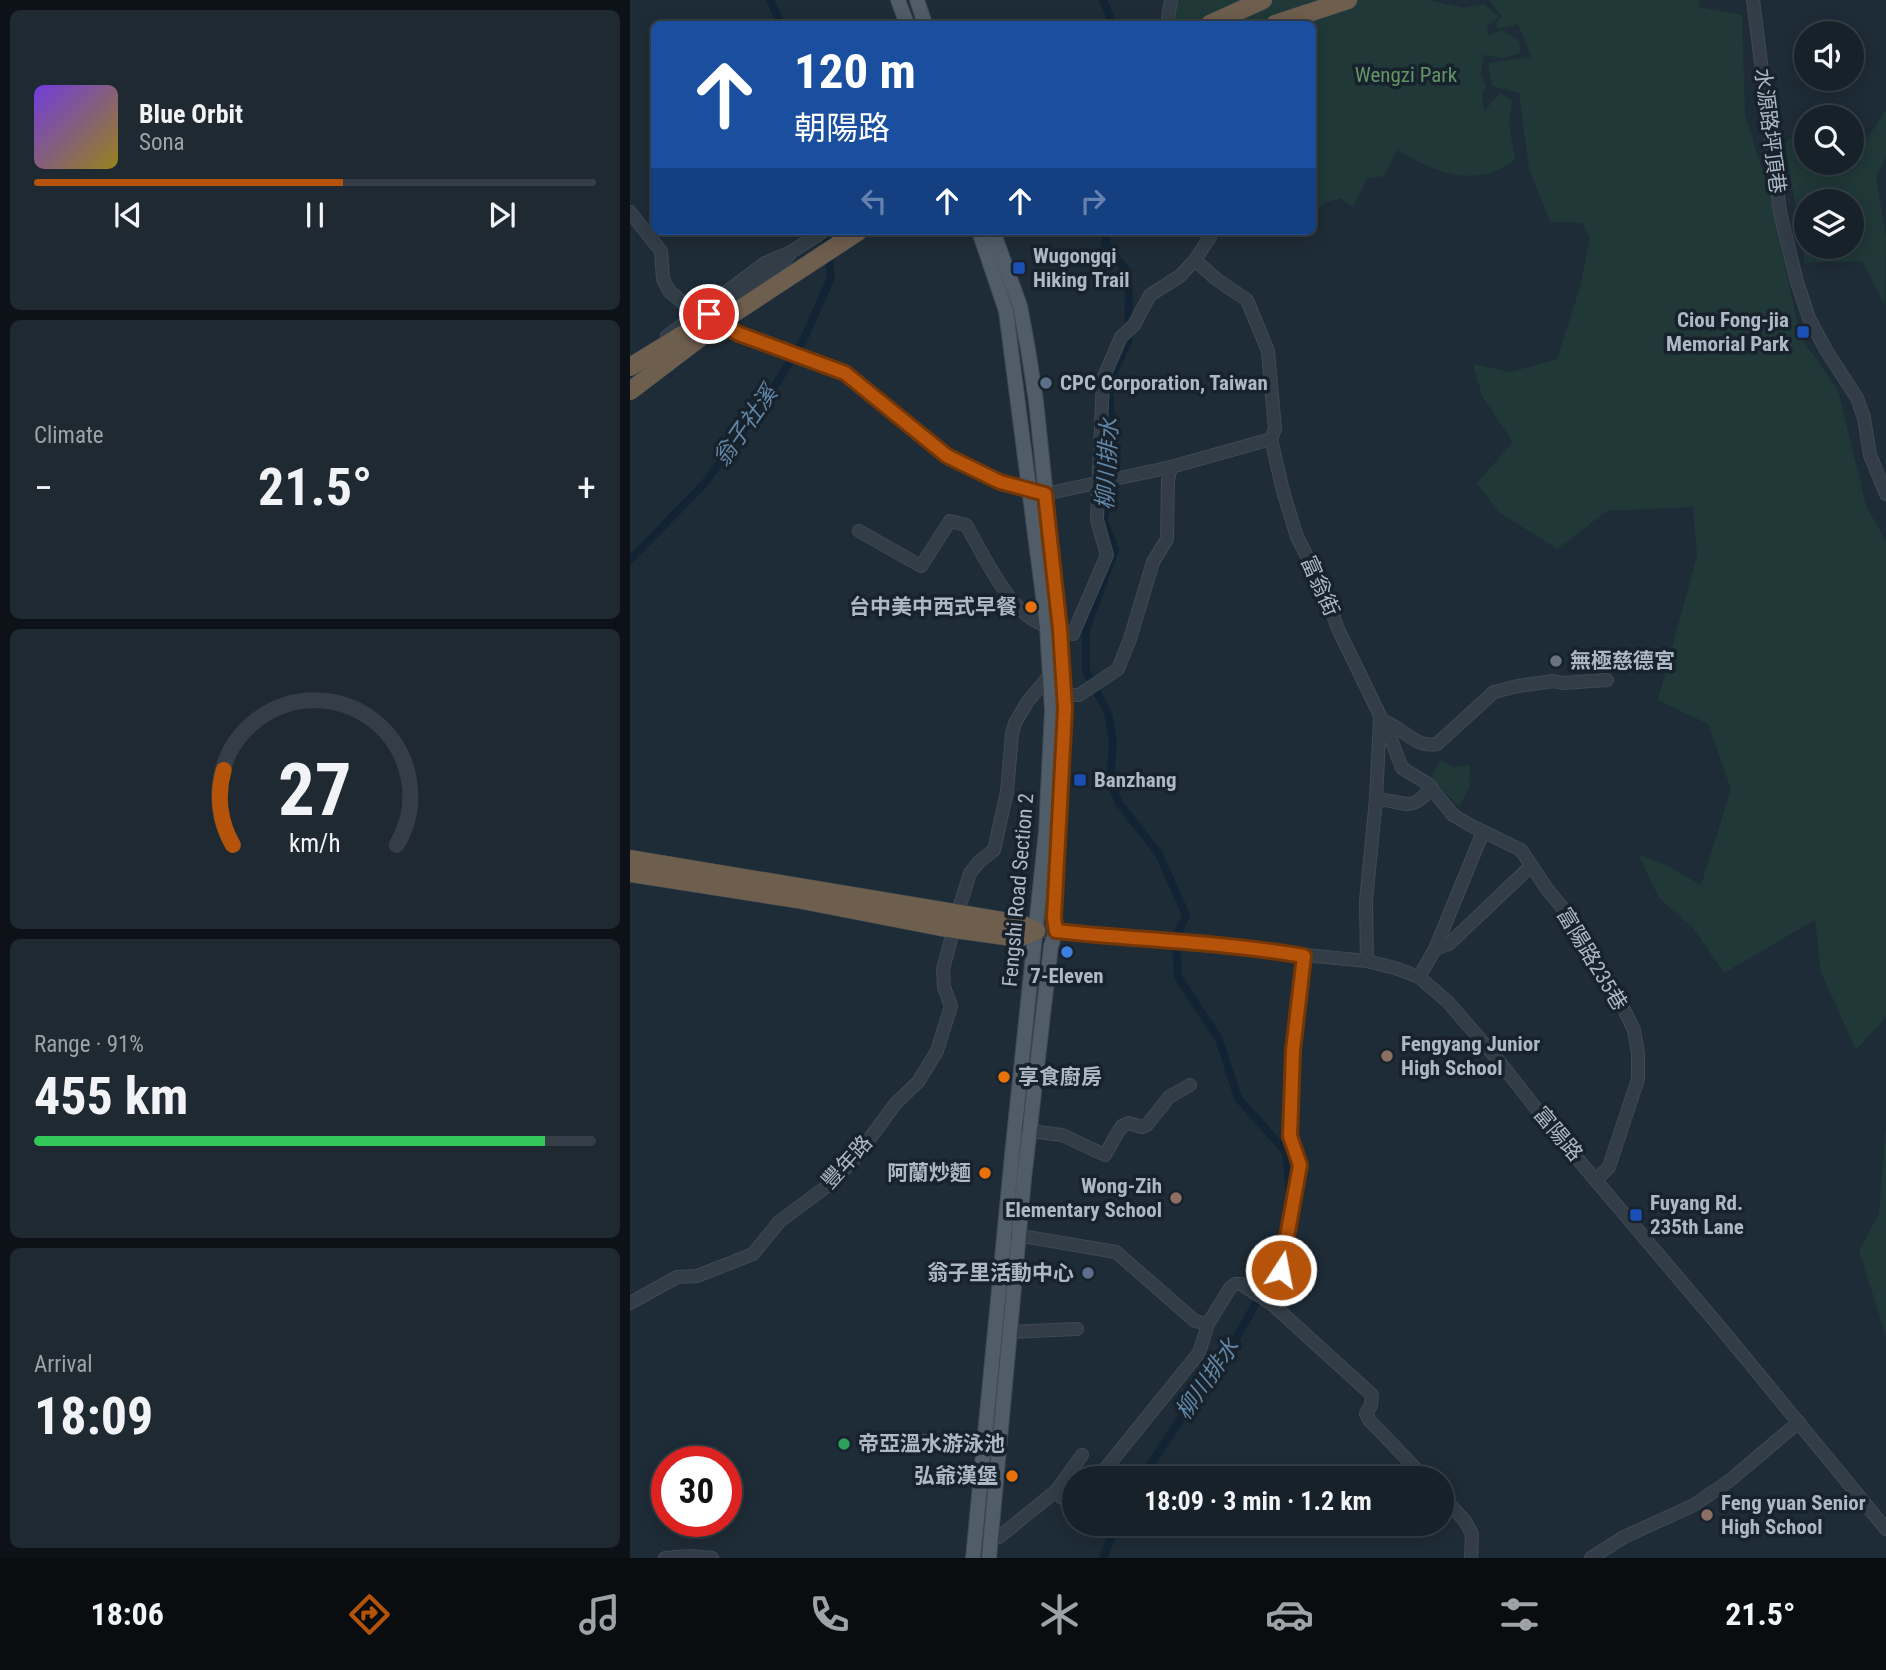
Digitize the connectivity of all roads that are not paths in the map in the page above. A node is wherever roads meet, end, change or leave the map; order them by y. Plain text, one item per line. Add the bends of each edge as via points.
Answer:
1 (898, 0) edge
2 (917, 0) edge
3 (1171, 0) edge
4 (1263, 0) edge
5 (1348, 0) edge
6 (1753, 0) edge
7 (905, 21) edge
8 (924, 21) edge
9 (1168, 21) edge
10 (1217, 21) edge
11 (1284, 21) edge
12 (630, 212) edge
13 (819, 235) edge
14 (855, 235) edge
15 (980, 235) edge
16 (994, 235) edge
17 (1209, 235) edge
18 (838, 239) edge
19 (1195, 260) junction
20 (707, 318) junction
21 (630, 365) edge
22 (630, 377) edge
23 (630, 391) edge
24 (630, 397) edge
25 (1271, 439) junction
26 (1171, 467) junction
27 (1106, 482) junction
28 (1030, 491) junction
29 (1045, 494) junction
30 (1886, 494) edge
31 (859, 531) dead end
32 (1054, 628) junction
33 (1051, 674) junction
34 (1607, 680) dead end
35 (1058, 695) junction
36 (1380, 720) junction
37 (1432, 788) junction
38 (1376, 799) junction
39 (1483, 832) junction
40 (630, 859) edge
41 (1531, 866) junction
42 (630, 873) edge
43 (798, 892) junction
44 (959, 909) dead end
45 (1036, 931) junction
46 (1056, 931) junction
47 (953, 932) dead end
48 (1435, 948) junction
49 (1304, 956) junction
50 (1367, 961) junction
51 (1419, 977) junction
52 (1190, 1085) dead end
53 (1016, 1122) junction
54 (1030, 1131) junction
55 (1597, 1180) junction
56 (1011, 1234) junction
57 (630, 1303) edge
58 (1272, 1304) junction
59 (1209, 1324) junction
60 (1077, 1329) dead end
61 (1010, 1332) junction
62 (1799, 1422) junction
63 (883, 1438) dead end
64 (984, 1445) junction
65 (1082, 1455) dead end
66 (1108, 1466) edge
67 (1413, 1466) edge
68 (1056, 1492) junction
69 (1062, 1498) edge
70 (1454, 1509) edge
71 (1886, 1529) edge
72 (991, 1535) junction
73 (665, 1558) edge
74 (712, 1558) edge
75 (973, 1558) edge
76 (989, 1558) edge
77 (1471, 1558) edge
78 (1591, 1558) edge

1 - 7 main road
2 - 8 main road
3 - 9 street
4 - 10 highway
5 - 11 highway
6 - 30 street, 水源路坪頂巷 via 1780,212 1797,282 1826,351 1857,398 1870,455
12 - 20 street via 661,251 663,279 669,291
13 - 20 street
14 - 23 highway, bridge via 722,321
15 - 28 main road, Fengshi Road Section 2 via 1006,312
16 - 29 main road, Fengshi Road Section 2 via 1020,306
17 - 19 street
18 - 20 highway
18 - 20 street, bridge via 825,256
19 - 25 street, 富翁街 via 1247,300 1264,338 1275,429
19 - 27 street via 1150,295 1122,337 1103,379
20 - 21 highway, bridge
20 - 22 highway, bridge
20 - 24 street
20 - 28 street via 845,373 947,456
25 - 26 street
25 - 36 street, 富翁街 via 1297,537
26 - 27 street
26 - 35 street via 1167,539 1153,562 1118,669 1079,695
27 - 29 street
27 - 32 street via 1097,520 1107,555 1073,634
28 - 29 street
28 - 32 main road, Fengshi Road Section 2
29 - 32 main road, Fengshi Road Section 2
31 - 32 street via 920,566 950,521 965,525 1007,594 1030,618
32 - 33 main road, Fengshi Road Section 2
32 - 35 main road, Fengshi Road Section 2
33 - 35 main road, Fengshi Road Section 2
33 - 44 street via 1015,723 994,850 970,873
34 - 36 street via 1553,681 1494,692 1437,744 1425,746
35 - 45 main road, Fengshi Road Section 2
35 - 46 main road, Fengshi Road Section 2
36 - 37 street, 富陽路235巷 via 1402,768
36 - 38 street, 富翁街
37 - 38 street via 1415,804
37 - 39 street, 富陽路235巷 via 1453,815
38 - 50 street, 富翁街 via 1366,901
39 - 41 street, 富陽路235巷 via 1521,850
39 - 48 street
40 - 43 highway
41 - 48 street via 1449,944
41 - 55 street, 富陽路235巷 via 1570,917 1634,1030 1638,1079 1609,1167
42 - 43 highway
43 - 45 highway via 1021,924
45 - 46 street, 富陽路
45 - 53 main road, Fengshi Road Section 2
46 - 49 street, 富陽路
46 - 54 main road, Fengshi Road Section 2
47 - 57 street, 豐年路 via 943,974 951,1006 937,1051 918,1082 896,1103 856,1157 834,1181 780,1221 753,1254 697,1276 677,1277
48 - 51 street
49 - 50 street, 富陽路
49 - 58 street via 1293,1050 1290,1136 1300,1165
50 - 51 street, 富陽路
51 - 55 street, 富陽路 via 1448,1002
52 - 54 street via 1169,1097 1147,1125 1122,1126 1105,1155 1062,1135
53 - 54 street
53 - 56 main road, Fengshi Road Section 2
54 - 56 main road, Fengshi Road Section 2
55 - 62 street, 富陽路
56 - 59 street via 1116,1252 1195,1321
56 - 61 main road, Fengshi Road Section 2
56 - 64 main road, Fengshi Road Section 2
58 - 59 street via 1235,1284
58 - 67 street via 1372,1395 1366,1414 1370,1421
59 - 66 street via 1199,1353
60 - 61 street
61 - 72 main road, Fengshi Road Section 2
62 - 71 street, 富陽路
62 - 78 street via 1702,1500 1625,1536
63 - 64 street
64 - 75 main road, Fengshi Road Section 2
65 - 68 street
68 - 69 street
68 - 72 street via 999,1537
70 - 77 street via 1472,1534
72 - 76 main road, Fengshi Road Section 2
73 - 74 street

